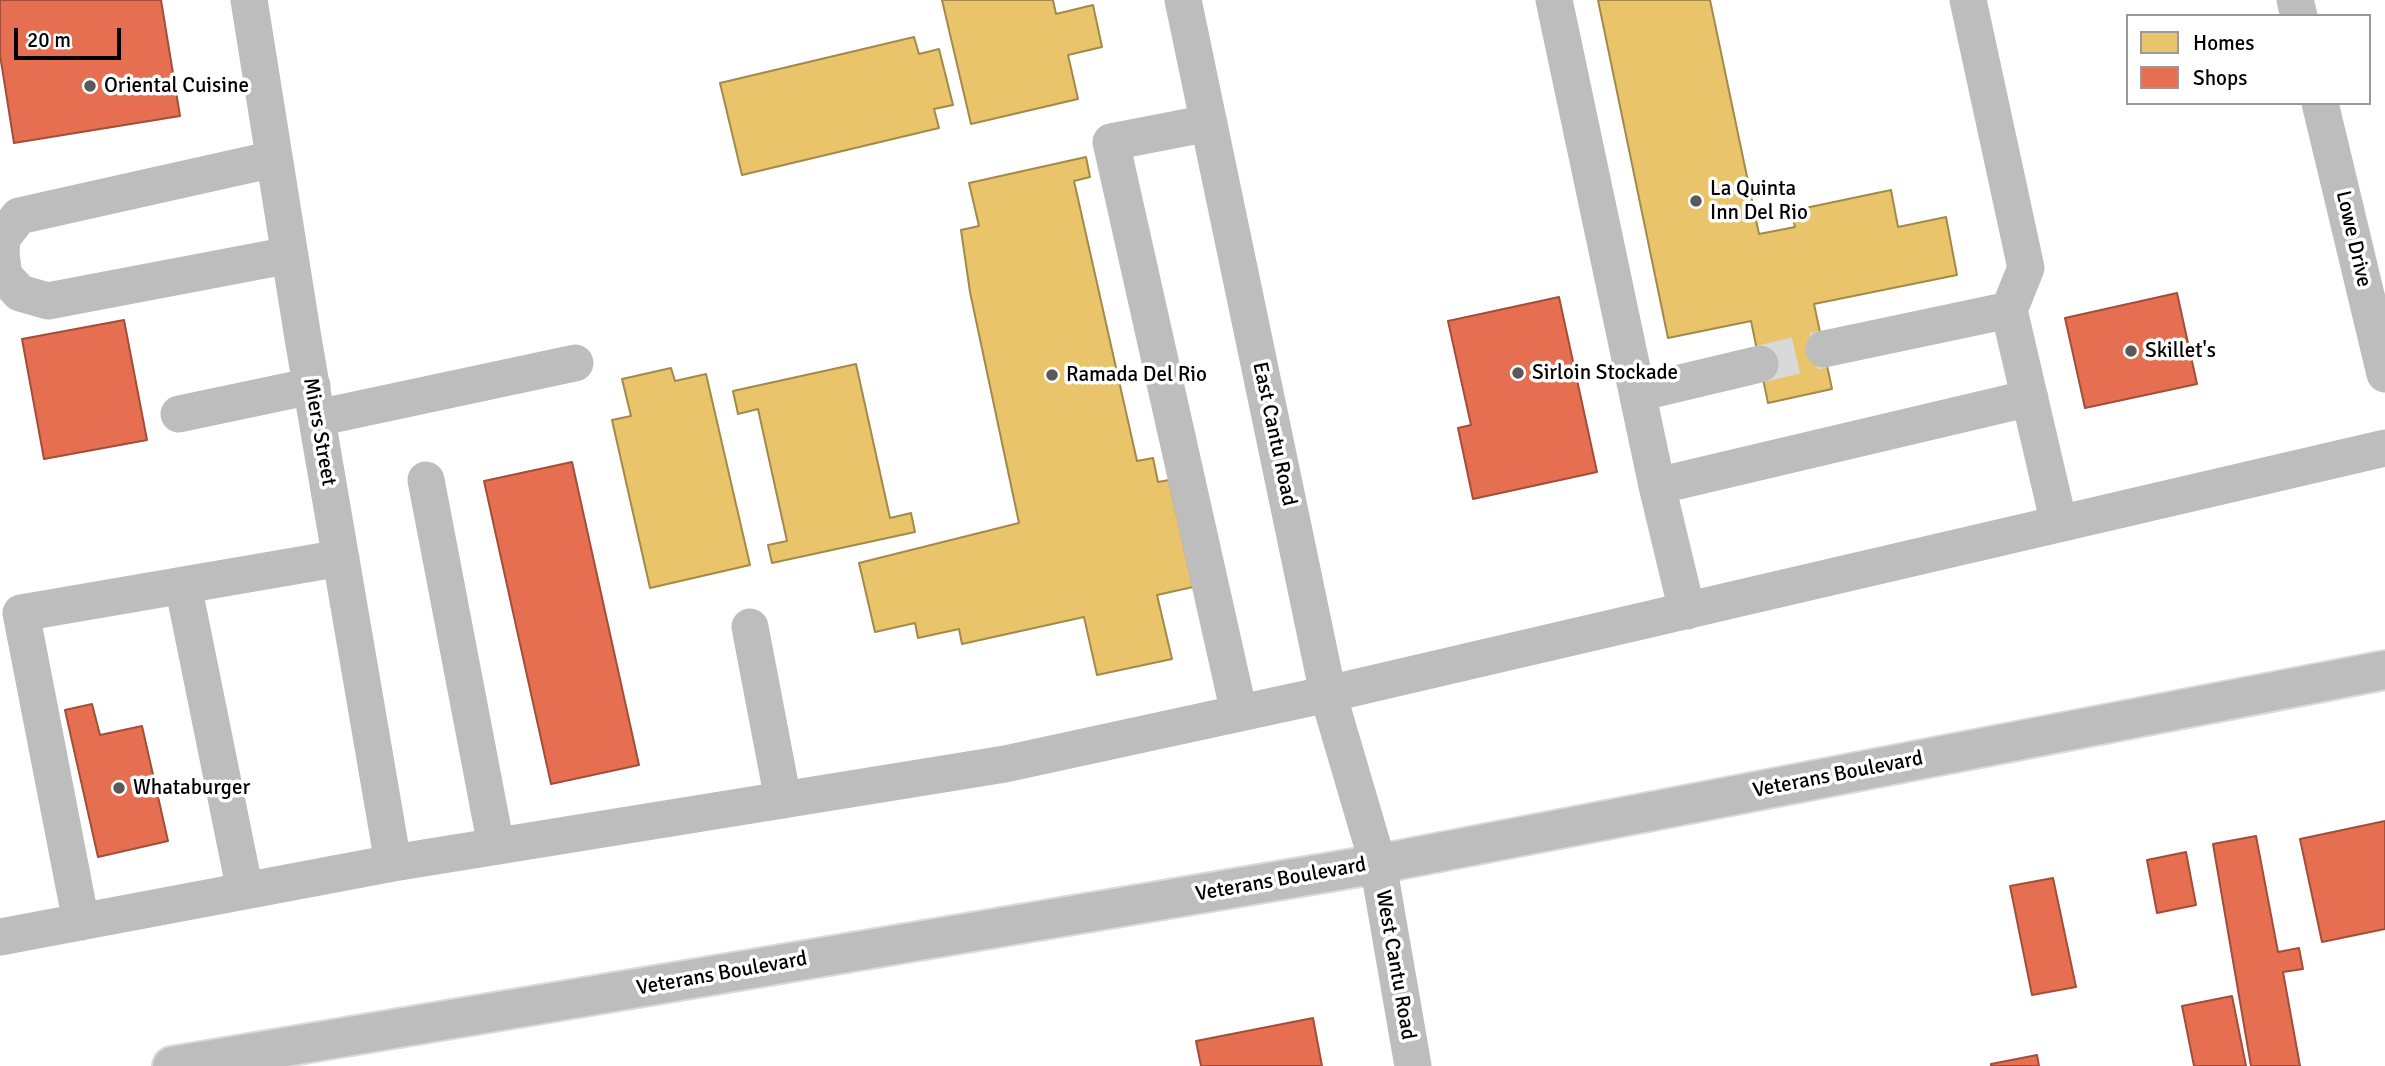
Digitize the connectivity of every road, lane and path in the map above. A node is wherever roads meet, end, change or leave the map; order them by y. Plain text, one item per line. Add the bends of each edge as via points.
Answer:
1 (249, 0) edge
2 (1183, 0) edge
3 (1554, 0) edge
4 (1969, 0) edge
5 (2320, 105) edge
6 (1209, 123) junction
7 (274, 159) junction
8 (290, 255) junction
9 (2008, 310) junction
10 (1824, 349) tunnel mouth
11 (575, 363) dead end
12 (1760, 364) tunnel mouth
13 (2385, 374) edge
14 (1638, 393) junction
15 (2030, 398) junction
16 (314, 402) junction
17 (179, 414) dead end
18 (2385, 448) edge
19 (426, 480) dead end
20 (1657, 486) junction
21 (2059, 524) junction
22 (341, 558) junction
23 (183, 585) junction
24 (1687, 611) junction
25 (750, 627) dead end
26 (2385, 670) edge
27 (1328, 694) junction
28 (1240, 713) junction
29 (783, 800) junction
30 (496, 846) junction
31 (393, 863) junction
32 (1378, 864) junction
33 (245, 891) junction
34 (81, 922) junction
35 (0, 937) edge
36 (173, 1066) edge
37 (1413, 1066) edge

1 - 7 street, Miers Street
2 - 6 street, East Cantu Road
3 - 14 street
4 - 9 street via 2026,268
5 - 13 street, Lowe Drive
6 - 27 street, East Cantu Road
6 - 28 street via 1111,142
7 - 8 street, Miers Street
7 - 8 street via 19,216 2,238 4,276 20,293 48,301
8 - 16 street, Miers Street
9 - 10 street
9 - 15 street
11 - 16 street
12 - 14 street
14 - 20 street
15 - 20 street
15 - 21 street
16 - 17 street
16 - 22 street, Miers Street
18 - 21 street
19 - 30 street
20 - 24 street
21 - 24 street
22 - 23 street
22 - 31 street, Miers Street
23 - 33 street
23 - 34 street via 21,613
24 - 27 street
25 - 29 street
26 - 32 main road, Veterans Boulevard
27 - 28 street
27 - 32 street, East Cantu Road
28 - 29 street via 1005,764
29 - 30 street
30 - 31 street
31 - 33 street
32 - 36 main road, Veterans Boulevard
32 - 37 street, West Cantu Road
33 - 34 street
34 - 35 street

